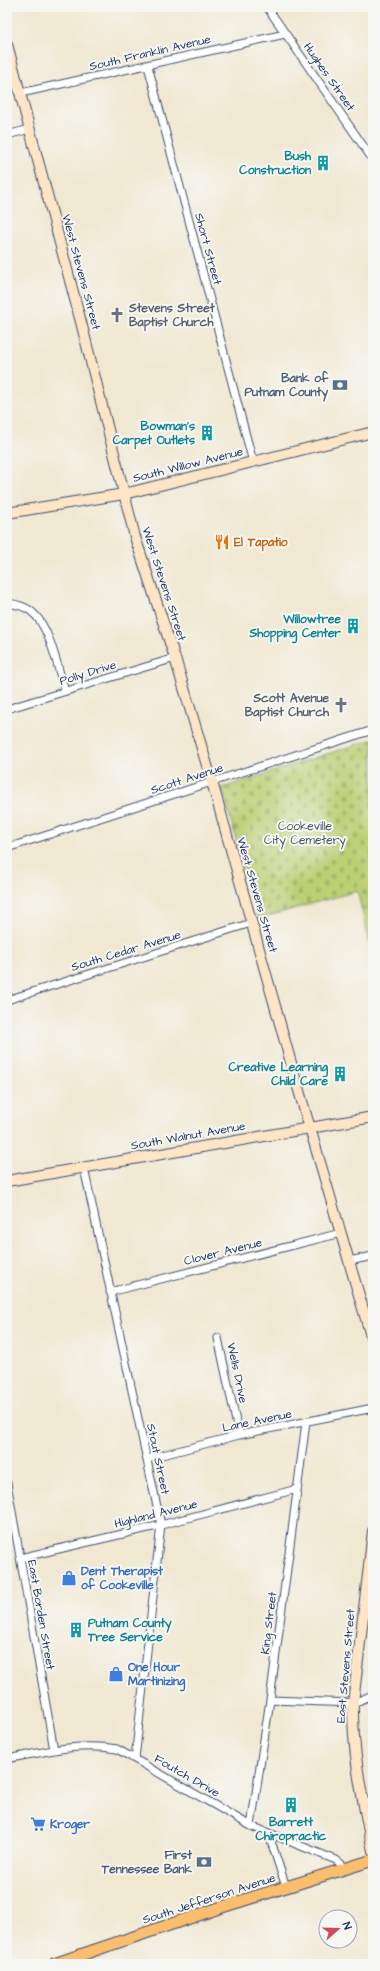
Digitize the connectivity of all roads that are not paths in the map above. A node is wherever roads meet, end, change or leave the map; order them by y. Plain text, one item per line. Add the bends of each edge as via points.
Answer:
1 (267, 7) edge
2 (285, 34) junction
3 (7, 44) edge
4 (148, 66) junction
5 (20, 93) junction
6 (30, 129) junction
7 (7, 135) edge
8 (373, 160) edge
9 (373, 432) edge
10 (253, 462) junction
11 (124, 494) junction
12 (7, 514) edge
13 (7, 602) edge
14 (175, 658) junction
15 (65, 691) junction
16 (7, 709) edge
17 (373, 730) edge
18 (212, 782) junction
19 (7, 848) edge
20 (252, 923) junction
21 (7, 1000) edge
22 (373, 1118) edge
23 (310, 1128) junction
24 (84, 1168) junction
25 (7, 1181) edge
26 (341, 1233) junction
27 (373, 1256) edge
28 (350, 1261) junction
29 (110, 1292) junction
30 (218, 1338) dead end
31 (373, 1343) edge
32 (373, 1408) edge
33 (306, 1422) junction
34 (239, 1435) junction
35 (147, 1460) junction
36 (7, 1483) edge
37 (297, 1489) junction
38 (161, 1524) junction
39 (373, 1531) edge
40 (20, 1558) junction
41 (373, 1694) edge
42 (270, 1700) junction
43 (353, 1703) junction
44 (54, 1750) junction
45 (7, 1759) edge
46 (135, 1759) junction
47 (368, 1803) edge
48 (251, 1826) junction
49 (269, 1835) junction
50 (373, 1851) edge
51 (373, 1860) edge
52 (346, 1868) junction
53 (286, 1887) junction
54 (54, 1964) edge

1 - 2 street, Hughes Street
2 - 4 street, South Franklin Avenue
2 - 8 street, Hughes Street
3 - 5 street, West Stevens Street
4 - 5 street, South Franklin Avenue
4 - 10 street, Short Street
5 - 6 street, West Stevens Street
6 - 7 street
6 - 11 street, West Stevens Street
9 - 10 street, South Willow Avenue
10 - 11 street, South Willow Avenue
11 - 12 street, South Willow Avenue
11 - 14 street, West Stevens Street via 135,537
13 - 15 street via 19,604 33,612 39,621 46,632
14 - 15 street, Polly Drive
14 - 18 street, West Stevens Street
15 - 16 street, Polly Drive
17 - 18 street, Scott Avenue
18 - 19 street, Scott Avenue
18 - 20 street, West Stevens Street
20 - 21 street, South Cedar Avenue
20 - 23 street, West Stevens Street
22 - 23 street, South Walnut Avenue
23 - 24 street, South Walnut Avenue
23 - 26 street
24 - 25 street, South Walnut Avenue
24 - 29 street, Stout Street
26 - 28 street
26 - 29 street, Clover Avenue
27 - 28 street
28 - 31 street
29 - 35 street, Stout Street
30 - 34 street, Wells Drive
32 - 33 street, Lane Avenue
33 - 34 street, Lane Avenue
33 - 37 street, King Street
34 - 35 street, Lane Avenue
35 - 38 street, Stout Street
36 - 40 street, East Borden Street
37 - 38 street, Highland Avenue
37 - 42 street, King Street
38 - 40 street, Highland Avenue
38 - 46 street, Stout Street
39 - 43 street, East Stevens Street
40 - 44 street, East Borden Street
41 - 43 street
42 - 43 street
42 - 48 street, King Street
43 - 47 street, East Stevens Street via 355,1754
44 - 45 street, Foutch Drive
44 - 46 street, Foutch Drive via 98,1746 116,1749
46 - 48 street, Foutch Drive
47 - 50 street, East Stevens Street
48 - 49 street, Foutch Drive
49 - 52 street, Foutch Drive via 336,1860
49 - 53 street
51 - 52 main road, South Jefferson Avenue
52 - 53 main road, South Jefferson Avenue
53 - 54 main road, South Jefferson Avenue

